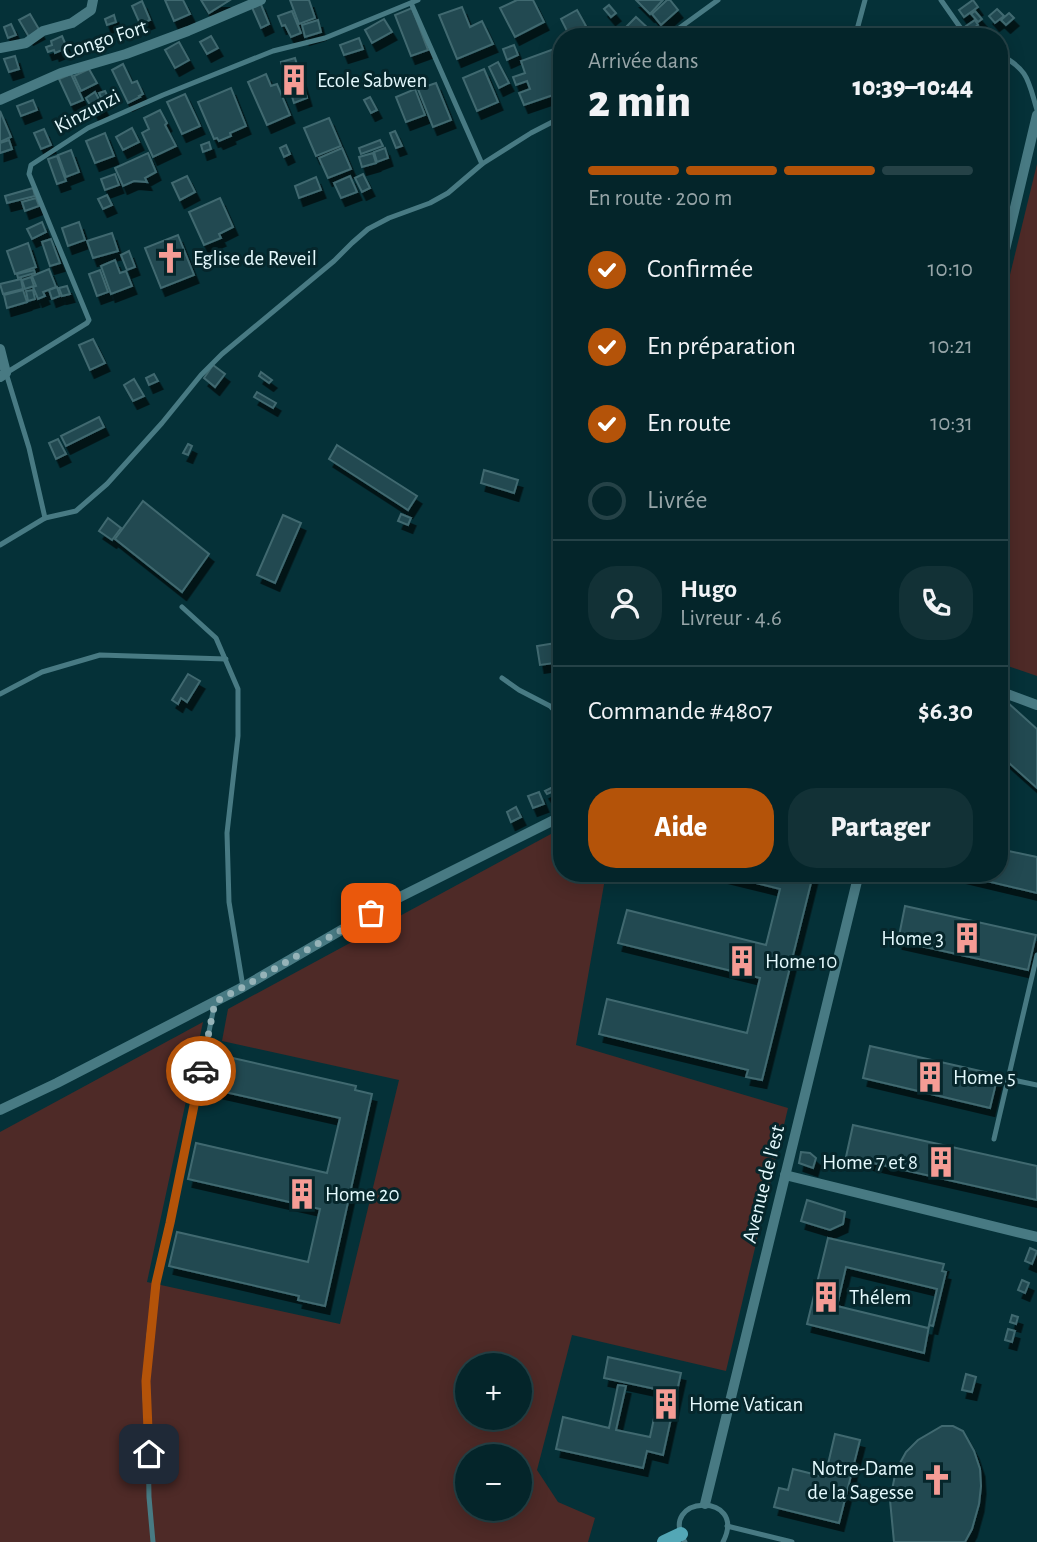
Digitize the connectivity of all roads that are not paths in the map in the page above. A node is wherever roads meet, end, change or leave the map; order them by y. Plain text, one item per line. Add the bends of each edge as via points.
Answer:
1 (93, 0) edge
2 (261, 0) edge
3 (718, 0) edge
4 (865, 0) edge
5 (941, 0) edge
6 (415, 1) edge
7 (679, 28) edge
8 (857, 28) edge
9 (961, 28) edge
10 (0, 48) edge
11 (1008, 60) edge
12 (0, 100) edge
13 (1037, 112) edge
14 (553, 122) edge
15 (482, 164) junction
16 (1008, 236) edge
17 (0, 349) edge
18 (3, 375) edge
19 (45, 518) junction
20 (0, 545) edge
21 (182, 607) dead end
22 (226, 659) junction
23 (502, 678) dead end
24 (0, 694) edge
25 (1008, 694) edge
26 (1037, 705) edge
27 (553, 709) edge
28 (553, 821) edge
29 (857, 882) edge
30 (1037, 955) edge
31 (243, 987) junction
32 (215, 1002) junction
33 (1008, 1079) junction
34 (1037, 1085) edge
35 (0, 1110) edge
36 (993, 1139) dead end
37 (785, 1175) junction
38 (1037, 1237) edge
39 (705, 1504) junction
40 (727, 1526) junction
41 (683, 1538) edge
42 (153, 1542) edge
43 (664, 1542) edge
44 (723, 1542) edge
45 (792, 1542) edge

1 - 10 street via 91,10 72,23
2 - 12 street, Congo Fort
3 - 7 lane
4 - 8 lane
5 - 9 lane
6 - 15 lane
6 - 18 lane, Kinzunzi via 163,95 88,128 31,165 29,174 89,320
11 - 13 lane via 1028,79
13 - 16 street
14 - 15 lane
15 - 19 lane via 448,193 368,229 215,361 107,484 76,511
17 - 18 street
18 - 19 lane via 29,448
19 - 20 lane
21 - 22 lane via 216,638
22 - 24 lane via 100,655 42,672
22 - 31 lane via 238,689 239,736 227,846 229,902
23 - 27 lane
25 - 26 street
28 - 31 street via 388,903
29 - 37 street, Avenue de l'est
30 - 33 lane
31 - 32 street
32 - 35 street
32 - 42 lane via 149,1335 145,1397
33 - 34 lane
33 - 36 lane
37 - 38 street
37 - 39 street, Avenue de l'est
39 - 40 lane via 720,1511
39 - 41 lane via 685,1513
40 - 44 lane
40 - 45 lane
41 - 43 street

